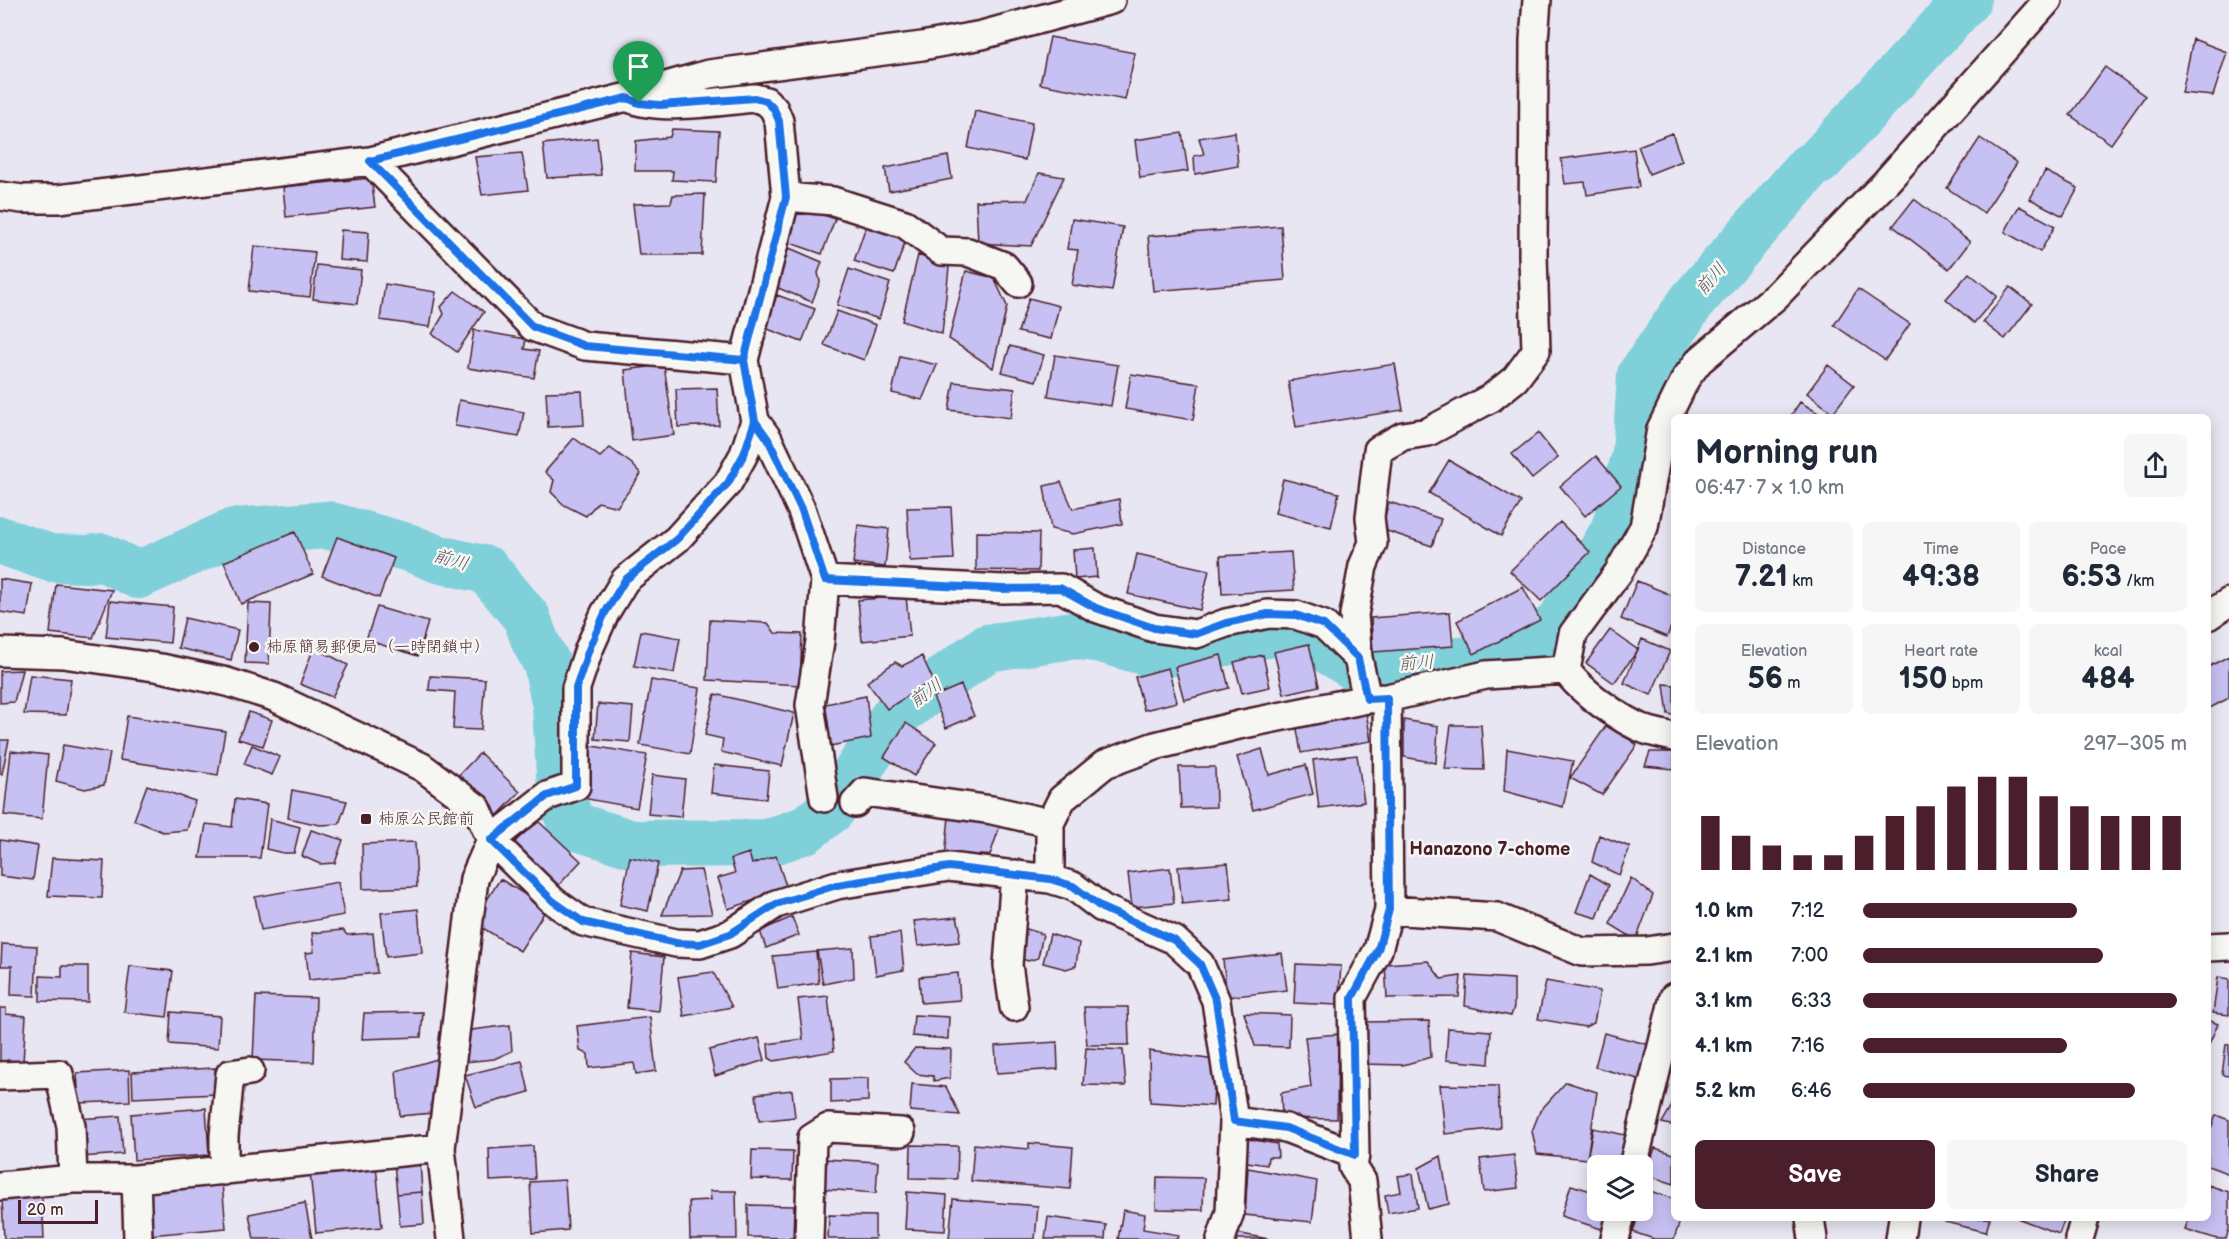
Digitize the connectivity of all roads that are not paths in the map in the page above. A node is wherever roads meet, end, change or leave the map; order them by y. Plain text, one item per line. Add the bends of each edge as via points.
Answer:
1 (1111, 0) edge
2 (1537, 0) edge
3 (2048, 0) edge
4 (627, 98) junction
5 (370, 161) junction
6 (0, 196) edge
7 (786, 197) junction
8 (1018, 283) dead end
9 (744, 360) junction
10 (755, 421) junction
11 (1664, 469) edge
12 (825, 580) junction
13 (2229, 602) edge
14 (2211, 614) edge
15 (0, 652) edge
16 (1566, 670) junction
17 (1369, 684) junction
18 (1671, 736) edge
19 (824, 798) dead end
20 (855, 802) dead end
21 (1050, 824) junction
22 (491, 840) junction
23 (1015, 874) junction
24 (1050, 879) junction
25 (1389, 910) junction
26 (2229, 946) edge
27 (1671, 947) edge
28 (2211, 947) edge
29 (1014, 1007) dead end
30 (1671, 1009) edge
31 (250, 1071) dead end
32 (0, 1076) edge
33 (1234, 1121) junction
34 (901, 1132) dead end
35 (441, 1148) junction
36 (1355, 1155) junction
37 (1636, 1155) edge
38 (224, 1171) junction
39 (73, 1179) junction
40 (136, 1179) junction
41 (0, 1186) edge
42 (1619, 1221) edge
43 (1810, 1221) edge
44 (1903, 1221) edge
45 (2084, 1221) edge
46 (138, 1239) edge
47 (451, 1239) edge
48 (809, 1239) edge
49 (1221, 1239) edge
50 (1368, 1239) edge
51 (1615, 1239) edge
52 (1813, 1239) edge
53 (1900, 1239) edge
54 (2079, 1239) edge

1 - 4 street via 982,35 709,74
2 - 17 street via 1533,256 1536,351 1515,379 1491,398 1428,432 1402,436 1378,450 1370,517 1373,543 1363,566 1354,615
3 - 11 street via 1886,182 1776,296 1699,361 1686,378 1661,429
4 - 5 street
4 - 7 street via 660,105 755,98 766,101 779,121
5 - 6 street via 58,199
5 - 9 street via 533,327 585,346
7 - 8 street via 833,201 905,224 941,251 968,252 1005,266
7 - 9 street
9 - 10 street
10 - 12 street via 768,439 802,511
10 - 22 street via 744,454 728,483 677,539 625,580 605,613 576,688 576,786 547,796
11 - 16 street via 1644,527 1618,573 1573,634
12 - 17 street via 1060,588 1096,608 1154,628 1196,634 1268,614 1296,615 1324,625
12 - 19 street via 810,705
13 - 14 street
15 - 22 street via 63,654 161,668 274,697 422,767 477,808
16 - 17 street
16 - 18 street via 1574,682 1625,721
17 - 21 street via 1105,764 1062,799
17 - 25 street
20 - 21 street via 865,792 992,810
21 - 24 street
22 - 23 street via 553,901 583,922 676,943 700,944 730,934 776,904 837,885 949,867
22 - 35 street via 474,879
23 - 24 street
23 - 29 street via 1008,965
24 - 33 street via 1073,886 1102,908 1174,940 1200,964 1216,1001
25 - 27 street via 1497,917 1582,952
25 - 36 street via 1378,950 1352,998
26 - 28 street
30 - 37 street
31 - 38 street via 230,1074
32 - 39 street via 59,1074 71,1126
33 - 36 street via 1286,1128
33 - 49 street via 1230,1212
34 - 48 street via 828,1128 812,1138
35 - 38 street
35 - 47 street
36 - 50 street via 1353,1167 1362,1181
38 - 40 street
39 - 40 street
39 - 41 street
40 - 46 street
42 - 51 street
43 - 52 street
44 - 53 street
45 - 54 street

